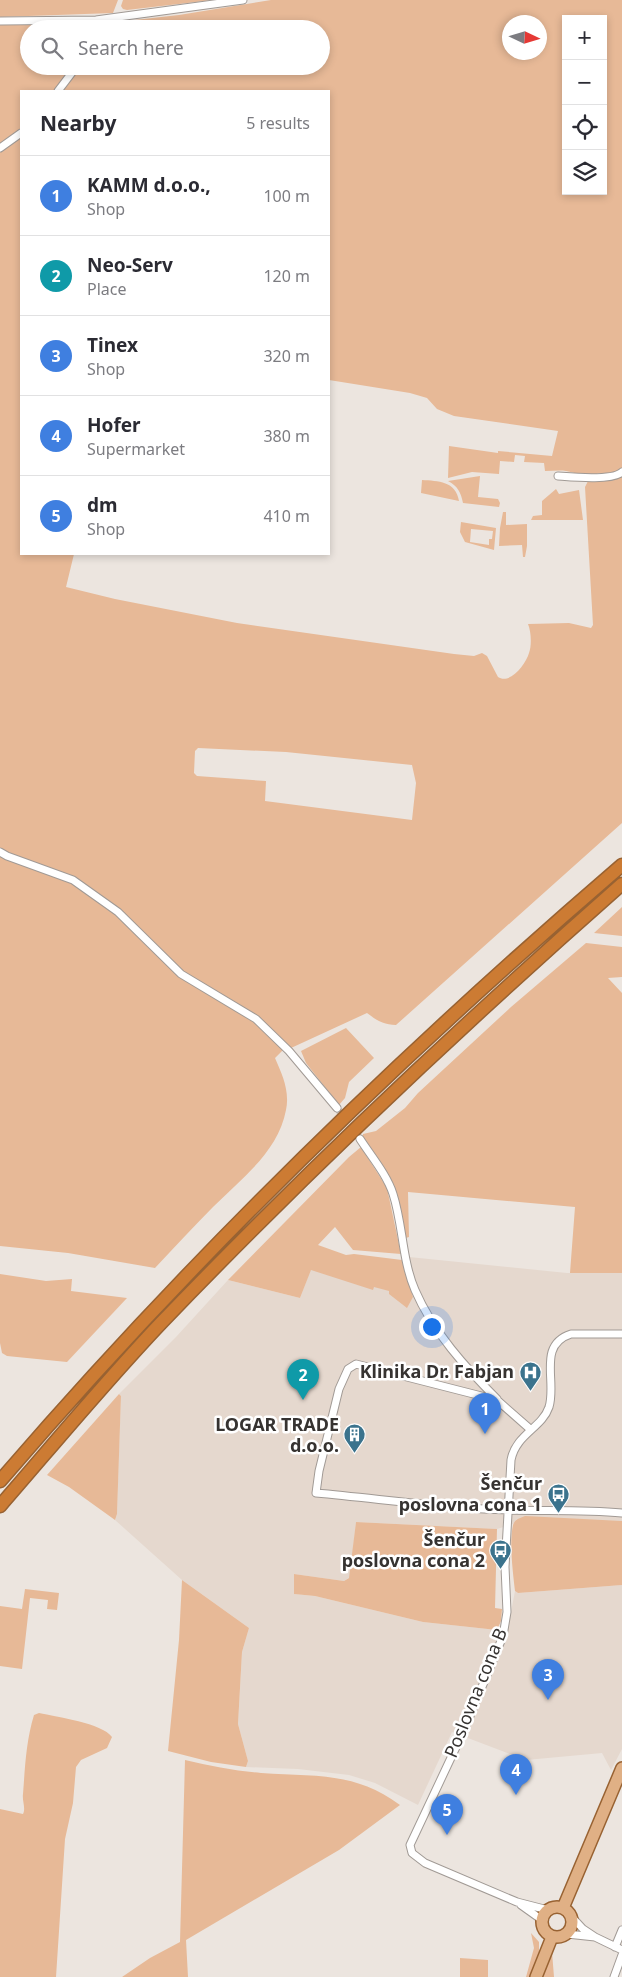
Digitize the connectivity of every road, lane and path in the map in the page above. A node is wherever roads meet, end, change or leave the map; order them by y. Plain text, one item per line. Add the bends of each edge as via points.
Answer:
1 (243, 0) edge
2 (96, 20) edge
3 (0, 21) edge
4 (20, 21) edge
5 (70, 75) edge
6 (59, 90) edge
7 (20, 134) edge
8 (0, 148) edge
9 (622, 472) edge
10 (558, 476) dead end
11 (0, 852) edge
12 (622, 865) edge
13 (622, 884) edge
14 (337, 1108) tunnel mouth
15 (360, 1139) tunnel mouth
16 (622, 1334) edge
17 (497, 1400) junction
18 (530, 1430) junction
19 (0, 1481) edge
20 (0, 1506) edge
21 (507, 1509) junction
22 (622, 1512) edge
23 (622, 1768) edge
24 (517, 1902) junction
25 (567, 1912) junction
26 (545, 1915) junction
27 (622, 1930) edge
28 (567, 1934) junction
29 (552, 1937) junction
30 (595, 1937) junction
31 (619, 1948) edge
32 (622, 1955) edge
33 (536, 1977) edge
34 (614, 1977) edge

1 - 2 street
3 - 4 street
5 - 6 street
7 - 8 street
9 - 10 street via 603,477
11 - 14 street via 73,880 118,912 181,974 256,1019 289,1051
12 - 19 highway via 422,1043 281,1179 149,1316
13 - 20 highway via 389,1096 296,1187 160,1325
15 - 17 street via 393,1194 415,1290 448,1345
16 - 18 street, Poslovna cona B via 571,1334 553,1346 550,1405
17 - 18 street
17 - 21 street via 356,1364 348,1369 339,1389 316,1492 435,1506
18 - 21 street, Poslovna cona B via 516,1444 513,1452
21 - 22 street
21 - 24 street, Poslovna cona B via 507,1612 502,1636 465,1728 410,1845 412,1853 425,1863
23 - 25 main road
24 - 26 street
24 - 26 street
25 - 26 main road via 555,1907
25 - 28 main road via 572,1928
25 - 30 street
26 - 29 main road via 543,1928
27 - 31 street
28 - 29 main road via 560,1938
28 - 30 street
29 - 33 main road
30 - 31 street
32 - 34 street

